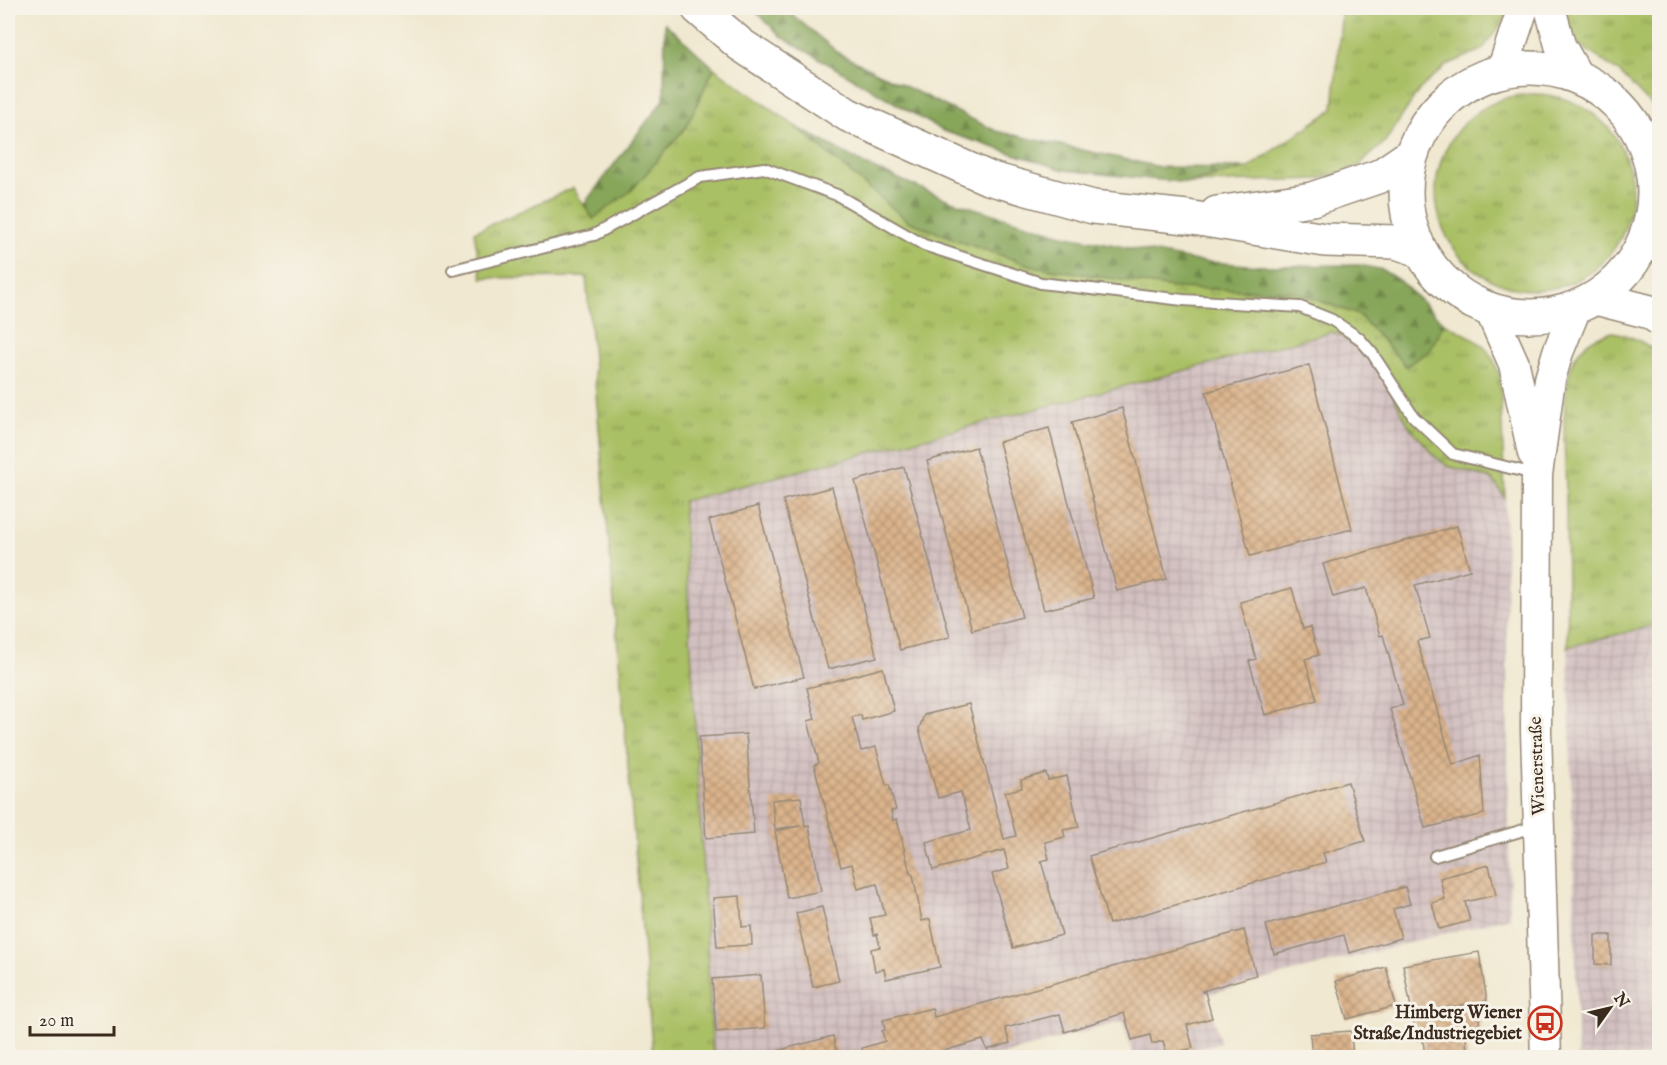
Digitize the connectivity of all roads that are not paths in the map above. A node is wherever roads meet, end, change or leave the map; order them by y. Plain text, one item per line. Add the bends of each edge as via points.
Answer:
1 (698, 8) edge
2 (1523, 8) edge
3 (1550, 8) edge
4 (1502, 71) junction
5 (1578, 77) junction
6 (1411, 155) junction
7 (1187, 217) junction
8 (1655, 229) edge
9 (1420, 250) junction
10 (453, 270) dead end
11 (1586, 304) junction
12 (1490, 310) junction
13 (1659, 319) edge
14 (1537, 475) junction
15 (1540, 825) junction
16 (1435, 856) dead end
17 (1546, 1058) edge

1 - 7 main road via 741,45 848,115 988,178 1093,207
2 - 4 street
3 - 5 street via 1560,45
4 - 5 main road via 1528,67
4 - 6 main road via 1477,79 1436,110
5 - 8 main road via 1619,105 1635,125 1653,172
6 - 7 main road via 1380,176 1312,199
6 - 9 main road via 1406,187 1409,219
7 - 9 main road via 1325,240 1396,242
8 - 11 main road via 1617,282
9 - 12 main road via 1438,275 1462,296
10 - 14 lane via 594,235 700,177 764,168 837,195 924,245 1041,283 1184,300 1300,307 1332,320 1359,338 1413,416 1453,454
11 - 12 main road via 1557,314 1523,317
11 - 13 main road via 1650,312
11 - 14 street, Wienerstraße via 1558,352 1550,379
12 - 14 street, Wienerstraße via 1514,364
14 - 15 street, Wienerstraße via 1536,731
15 - 16 lane
15 - 17 street, Wienerstraße

